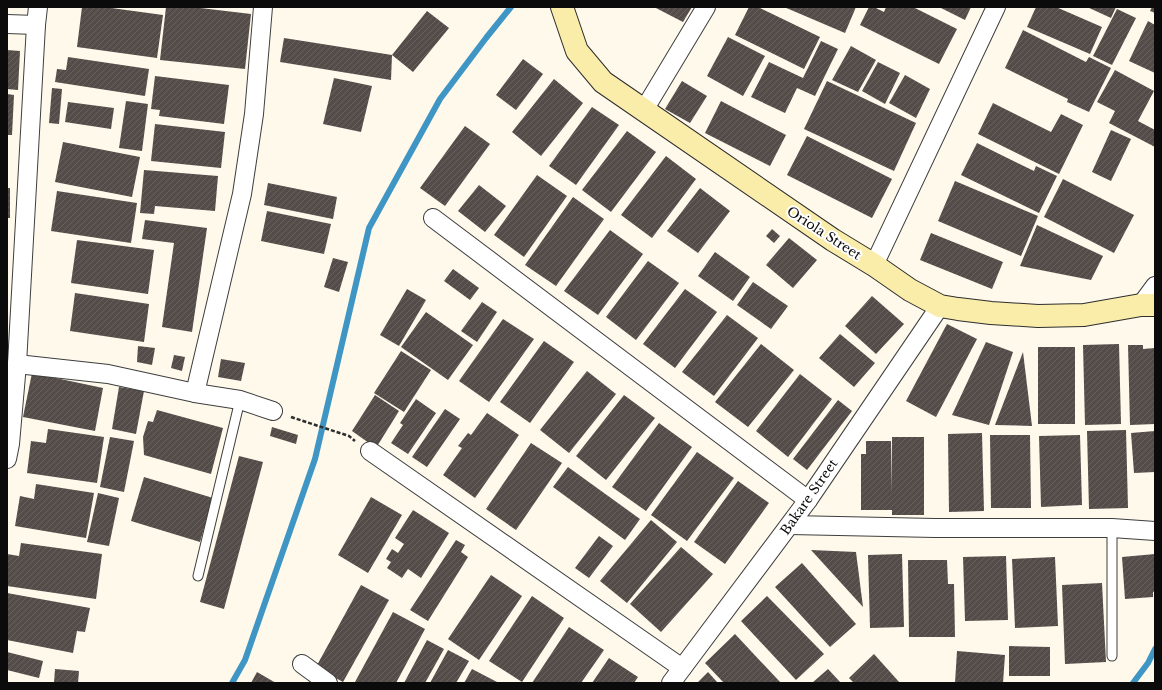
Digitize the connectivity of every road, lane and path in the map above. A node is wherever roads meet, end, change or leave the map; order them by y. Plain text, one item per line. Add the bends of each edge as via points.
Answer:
1 (38, 7) edge
2 (263, 7) edge
3 (562, 7) edge
4 (706, 7) edge
5 (996, 7) edge
6 (7, 24) edge
7 (36, 25) junction
8 (644, 110) junction
9 (432, 218) dead end
10 (874, 265) junction
11 (1155, 286) edge
12 (1148, 305) edge
13 (940, 306) junction
14 (17, 364) junction
15 (195, 393) junction
16 (240, 400) junction
17 (273, 411) dead end
18 (301, 420) dead end
19 (349, 436) dead end
20 (370, 452) dead end
21 (7, 459) edge
22 (808, 500) junction
23 (790, 525) junction
24 (1112, 528) junction
25 (1155, 531) edge
26 (198, 576) dead end
27 (1112, 656) dead end
28 (302, 664) dead end
29 (682, 668) junction
30 (328, 683) edge
31 (671, 683) edge

1 - 7 street
2 - 15 street via 254,114 242,194
3 - 8 street, Oriola Street via 576,51 603,82
4 - 8 street
5 - 10 street
6 - 7 street
7 - 14 street
8 - 10 street, Oriola Street via 833,240
9 - 22 street
10 - 13 street, Oriola Street via 910,290
11 - 12 street
12 - 13 street, Oriola Street via 1084,315 1038,316
13 - 22 street, Bakare Street
14 - 15 street via 108,374
14 - 21 street
15 - 16 street
16 - 17 street
16 - 26 lane
18 - 19 path
20 - 29 street
22 - 23 street, Bakare Street
23 - 24 street
23 - 29 street, Bakare Street
24 - 25 street
24 - 27 lane
28 - 30 street
29 - 31 street, Bakare Street

